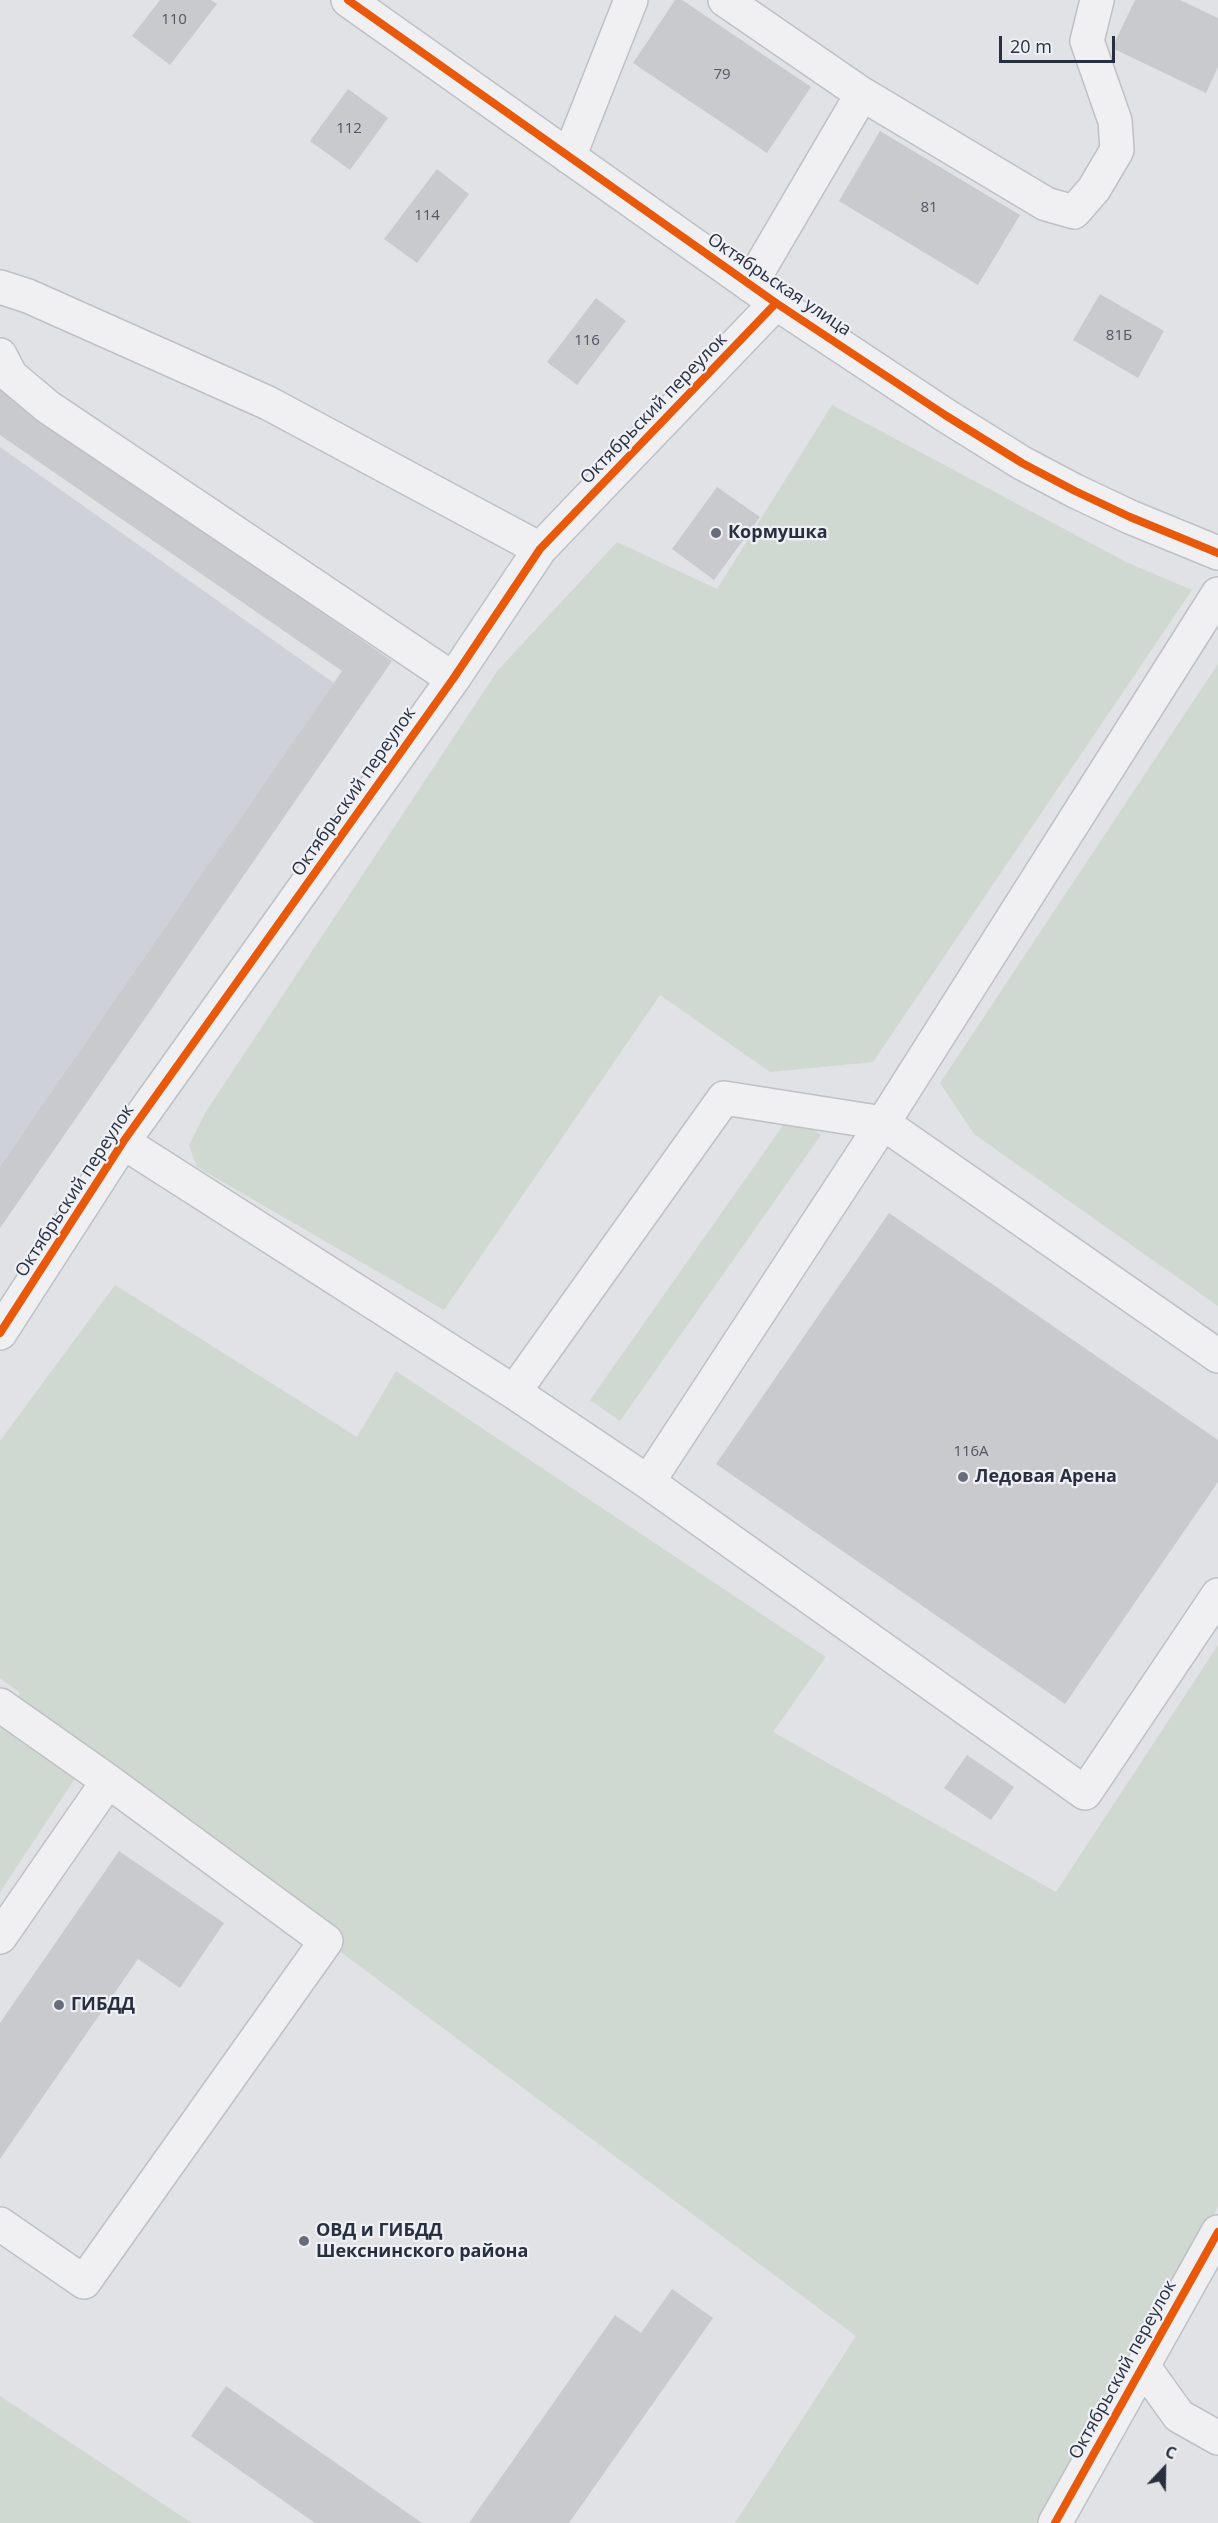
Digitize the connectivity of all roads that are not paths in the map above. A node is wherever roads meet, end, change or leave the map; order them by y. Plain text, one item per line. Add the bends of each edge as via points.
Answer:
1 (348, 0) edge
2 (631, 0) edge
3 (725, 0) edge
4 (1096, 0) edge
5 (862, 94) junction
6 (569, 157) junction
7 (0, 288) edge
8 (763, 294) junction
9 (0, 355) edge
10 (540, 549) junction
11 (1218, 553) edge
12 (1218, 594) edge
13 (453, 679) junction
14 (883, 1123) junction
15 (123, 1142) junction
16 (0, 1334) edge
17 (1218, 1356) edge
18 (514, 1392) junction
19 (648, 1482) junction
20 (1218, 1595) edge
21 (0, 1706) edge
22 (108, 1781) junction
23 (0, 1937) edge
24 (0, 2224) edge
25 (1218, 2232) edge
26 (1143, 2366) junction
27 (1218, 2438) edge
28 (1054, 2523) edge

1 - 6 street, Октябрьская улица
2 - 6 street
3 - 5 street
4 - 5 street via 1087,41 1115,121 1117,150 1094,189 1074,212 1046,204
5 - 8 street, Октябрьский переулок
6 - 8 street, Октябрьская улица
7 - 10 street via 28,296 268,403
8 - 10 street, Октябрьский переулок
8 - 11 street, Октябрьская улица via 1022,463 1130,517
9 - 13 street via 11,376 48,407
10 - 13 street, Октябрьский переулок
12 - 14 street
13 - 15 street, Октябрьский переулок
14 - 17 street
14 - 18 street via 724,1098
14 - 19 street
15 - 16 street, Октябрьский переулок
15 - 18 street
18 - 19 street
19 - 20 street via 1085,1793
21 - 22 street
22 - 23 street
22 - 24 street via 326,1941 84,2282
25 - 26 street, Октябрьский переулок
26 - 27 street via 1179,2416
26 - 28 street, Октябрьский переулок

